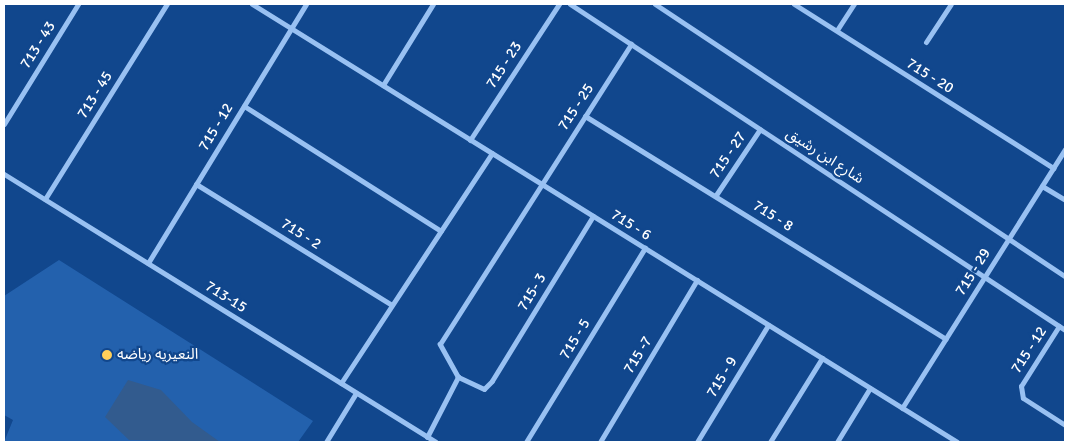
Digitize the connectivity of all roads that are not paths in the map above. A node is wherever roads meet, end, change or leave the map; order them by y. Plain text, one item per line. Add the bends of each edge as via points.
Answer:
1 (78, 4) edge
2 (167, 4) edge
3 (252, 4) edge
4 (306, 4) edge
5 (433, 4) edge
6 (559, 4) edge
7 (570, 4) edge
8 (656, 4) edge
9 (794, 4) edge
10 (854, 4) edge
11 (951, 4) edge
12 (291, 28) junction
13 (837, 30) junction
14 (926, 42) dead end
15 (631, 44) junction
16 (383, 85) junction
17 (244, 106) junction
18 (585, 116) junction
19 (4, 124) edge
20 (760, 129) junction
21 (470, 140) junction
22 (1065, 149) edge
23 (492, 153) junction
24 (1053, 168) junction
25 (4, 174) edge
26 (196, 184) junction
27 (541, 184) junction
28 (1042, 186) junction
29 (716, 195) junction
30 (45, 199) junction
31 (1065, 200) edge
32 (593, 216) junction
33 (441, 231) junction
34 (1009, 238) junction
35 (645, 248) junction
36 (148, 263) junction
37 (1065, 276) edge
38 (985, 277) junction
39 (697, 280) junction
40 (392, 305) junction
41 (768, 325) junction
42 (1059, 326) junction
43 (1065, 330) edge
44 (946, 339) junction
45 (822, 358) junction
46 (458, 377) junction
47 (341, 383) junction
48 (870, 388) junction
49 (356, 393) junction
50 (902, 408) junction
51 (1065, 425) edge
52 (427, 437) junction
53 (326, 442) edge
54 (436, 442) edge
55 (526, 442) edge
56 (600, 442) edge
57 (697, 442) edge
58 (770, 442) edge
59 (837, 442) edge
60 (957, 442) edge

1 - 19 street, 713 - 43
2 - 30 street, 713 - 45
3 - 12 street, 715 - 6
4 - 12 street, 715 - 12
5 - 16 street
6 - 21 street, 715 - 23
7 - 15 street, شارع ابن رشيق
8 - 34 street
9 - 13 street, 715 - 20
10 - 13 street
11 - 14 street
12 - 16 street, 715 - 6
12 - 17 street, 715 - 12
13 - 24 street, 715 - 20
15 - 18 street, 715 - 25
15 - 20 street, شارع ابن رشيق
16 - 21 street, 715 - 6
17 - 26 street, 715 - 12
17 - 33 street
18 - 27 street, 715 - 25
18 - 29 street, 715 - 8
20 - 29 street, 715 - 27
20 - 38 street, شارع ابن رشيق
21 - 23 street, 715 - 6
22 - 24 street, 715 - 29
23 - 27 street, 715 - 6
23 - 33 street
24 - 28 street, 715 - 29
25 - 30 street, 713-15
26 - 36 street, 715 - 12
26 - 40 street, 715 - 2
27 - 32 street, 715 - 6
27 - 46 street, 715 - 25 via 440,344
28 - 31 street
28 - 34 street, 715 - 29
29 - 44 street, 715 - 8
30 - 36 street, 713-15
32 - 35 street, 715 - 6
32 - 46 street, 715- 3 via 492,381 484,388
33 - 40 street
34 - 37 street
34 - 38 street, 715 - 29
35 - 39 street, 715 - 6
35 - 55 street, 715 - 5
36 - 47 street, 713-15
38 - 42 street, شارع ابن رشيق
38 - 44 street, 715 - 29
39 - 41 street, 715 - 6
39 - 56 street, 715 -7
40 - 47 street
41 - 45 street, 715 - 6
41 - 57 street, 715 - 9
42 - 43 street, شارع ابن رشيق
42 - 51 street, 715 - 12 via 1020,386 1022,398
44 - 50 street, 715 - 29
45 - 48 street, 715 - 6
45 - 58 street
46 - 52 street
47 - 49 street, 713-15
48 - 50 street, 715 - 6
48 - 59 street
49 - 52 street, 713-15
49 - 53 street
50 - 60 street, 715 - 6
52 - 54 street, 713-15

